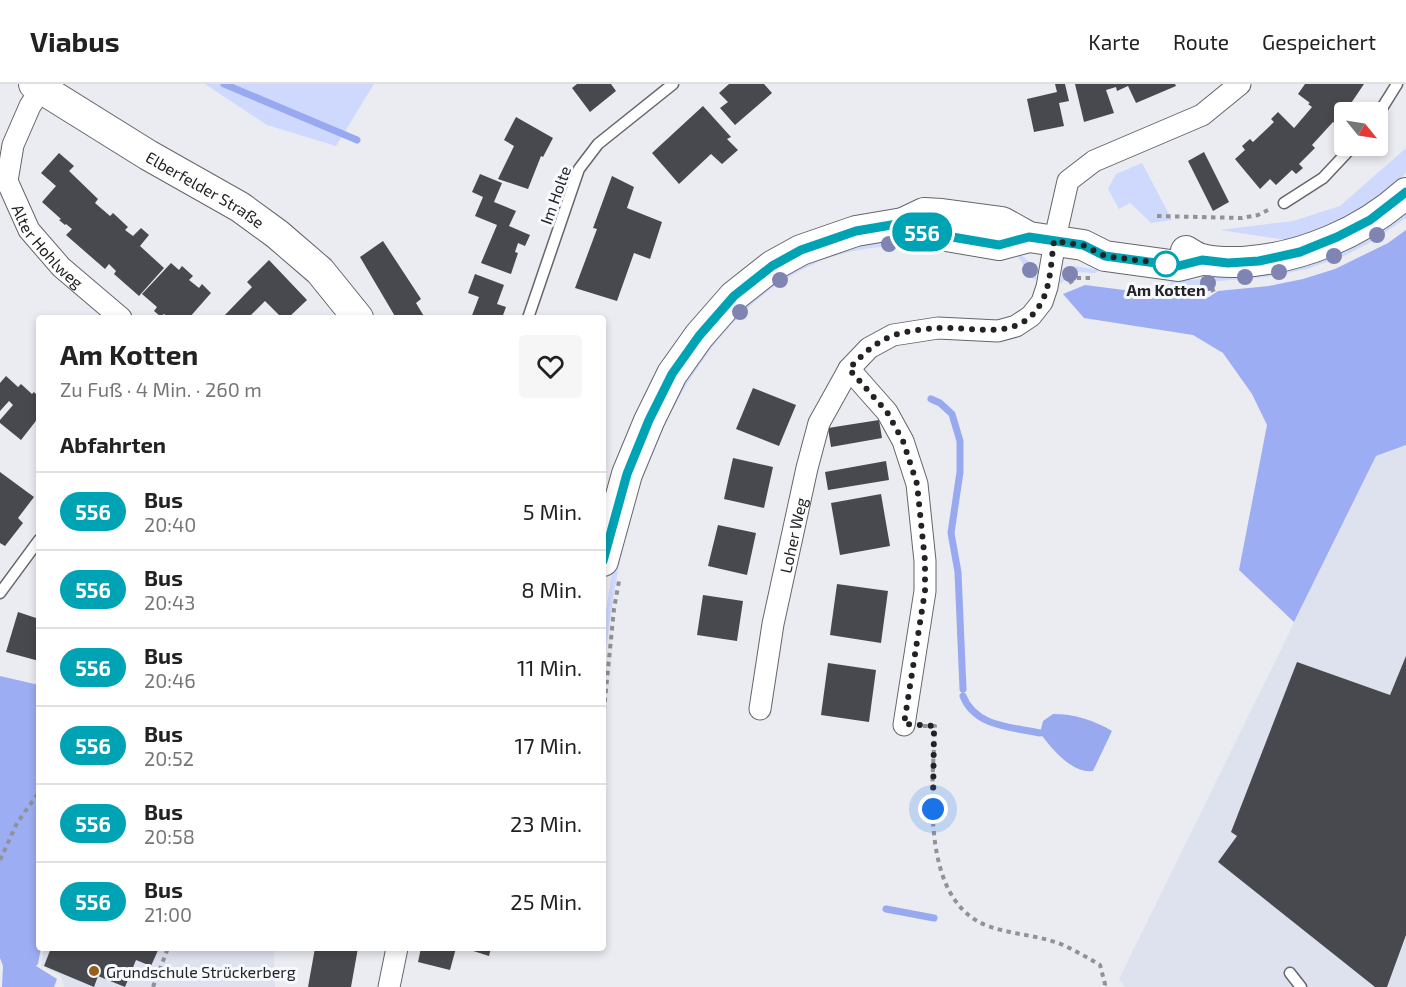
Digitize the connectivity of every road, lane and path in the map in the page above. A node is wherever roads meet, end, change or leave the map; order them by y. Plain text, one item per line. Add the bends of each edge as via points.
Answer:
1 (673, 84) edge
2 (1240, 84) edge
3 (1397, 84) edge
4 (37, 87) edge
5 (1386, 102) edge
6 (1344, 156) edge
7 (1406, 192) edge
8 (1284, 202) joint
9 (1157, 216) dead end
10 (1042, 239) junction
11 (117, 315) edge
12 (356, 315) edge
13 (529, 315) edge
14 (849, 369) junction
15 (36, 544) edge
16 (612, 569) edge
17 (0, 593) edge
18 (606, 690) edge
19 (760, 709) dead end
20 (904, 724) joint
21 (36, 796) edge
22 (0, 860) edge
23 (167, 951) edge
24 (396, 951) edge
25 (1290, 973) dead end
26 (153, 987) edge
27 (389, 987) edge
28 (1104, 987) edge
29 (1301, 987) edge

1 - 13 lane, Im Holte via 598,144 579,169
2 - 10 street via 1202,115 1094,161 1068,181
3 - 5 lane
4 - 11 street, Alter Hohlweg via 13,145 8,181 29,230 61,267
4 - 12 main road, Elberfelder Straße via 240,207 320,271
6 - 8 lane via 1323,178
7 - 10 main road via 1370,220 1337,237 1300,252 1259,261 1202,260 1180,248 1108,238 1083,245
8 - 9 path via 1242,218
10 - 14 street, Loher Weg via 1047,286 1042,302 1031,316 998,331 938,328 893,335 869,348
10 - 16 main road via 999,245 923,232 903,223 856,231 801,250 772,266 734,296 672,374 627,474
14 - 19 street, Loher Weg via 819,423 807,468 772,624
14 - 20 street via 887,412 903,441 917,484 925,591
15 - 17 lane
16 - 18 path via 614,609
20 - 28 path via 934,726 933,829 945,885 963,911 986,926 1062,945 1100,965
21 - 22 path
23 - 26 path
24 - 27 street
25 - 29 lane

